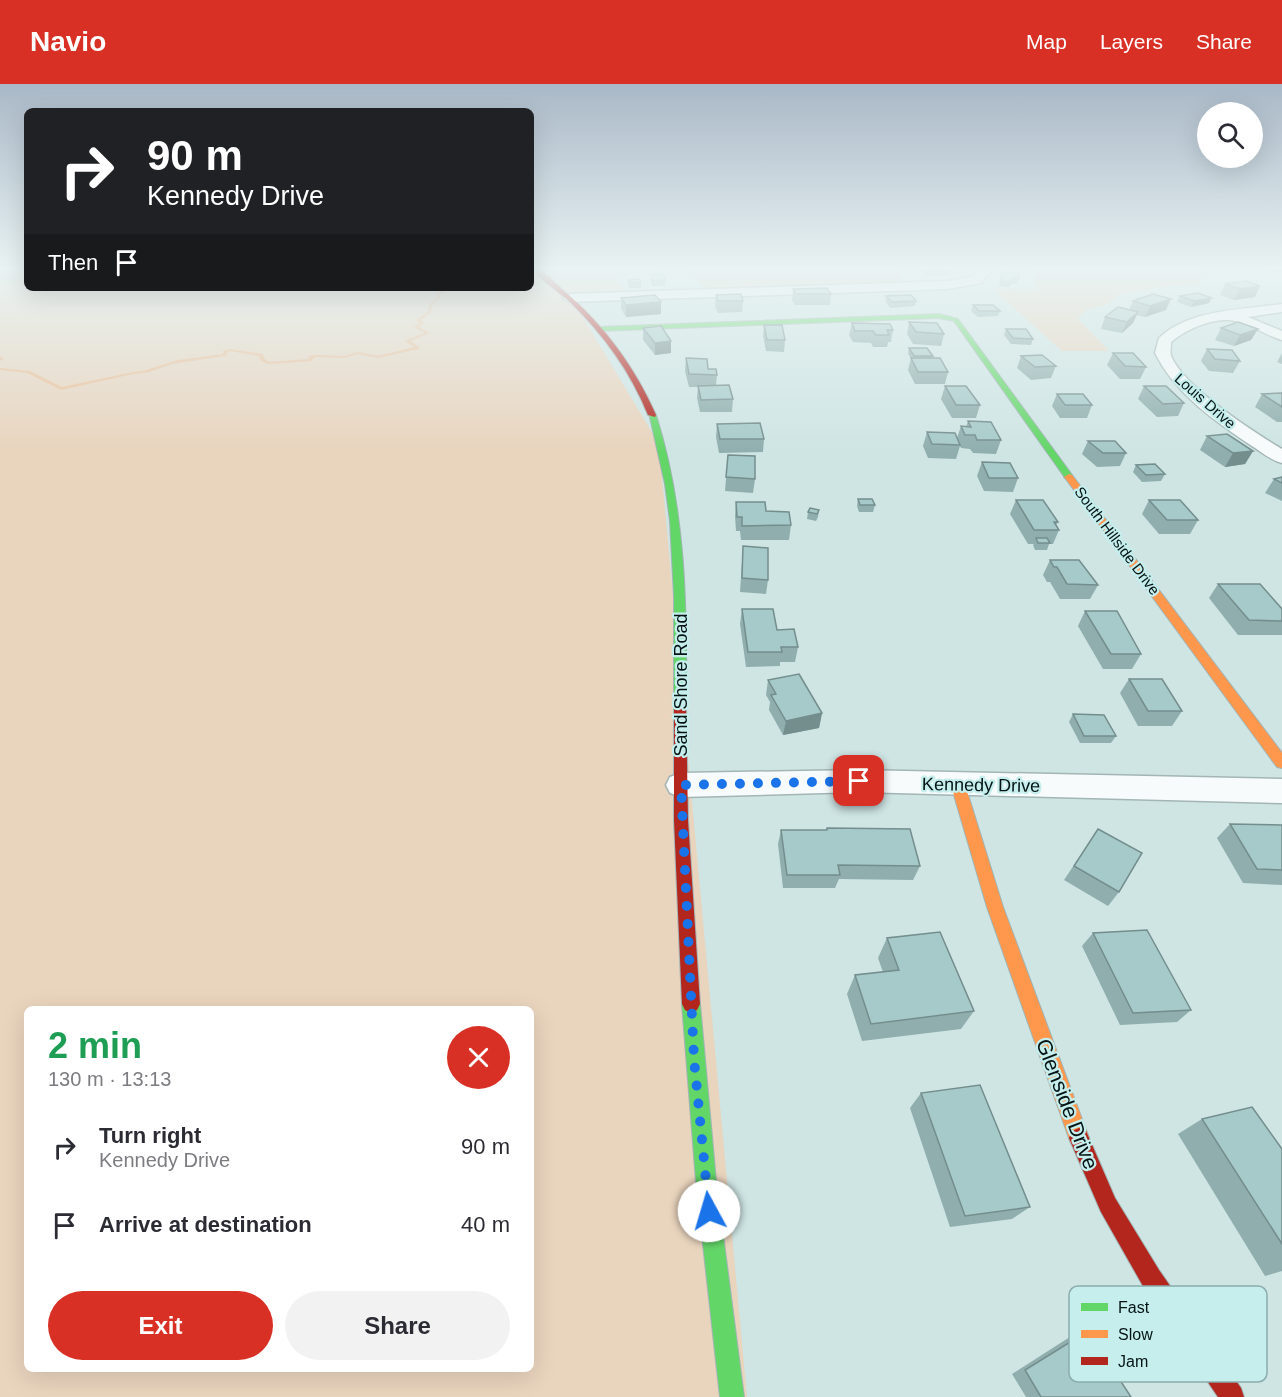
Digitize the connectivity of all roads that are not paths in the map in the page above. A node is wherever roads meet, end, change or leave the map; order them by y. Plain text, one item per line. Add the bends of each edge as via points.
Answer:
1 (599, 330) edge
2 (965, 330) edge
3 (1176, 330) edge
4 (1268, 330) edge
5 (1282, 336) edge
6 (1282, 457) edge
7 (1282, 763) edge
8 (681, 785) junction
9 (958, 785) junction
10 (1282, 791) edge
11 (1156, 1286) edge
12 (1222, 1382) edge
13 (732, 1397) edge
14 (1232, 1397) edge

1 - 8 street, Sand Shore Road via 637,383 656,425 665,459 681,597
2 - 7 street, South Hillside Drive via 1047,448
3 - 6 street, Louis Drive via 1164,340 1161,351 1165,363 1239,431
4 - 5 street
8 - 9 street, Kennedy Drive via 859,781
8 - 13 street, Sand Shore Road via 694,1059
9 - 10 street, Kennedy Drive
9 - 11 street, Glenside Drive via 995,907 1068,1112 1108,1205
12 - 14 street, Glenside Drive

